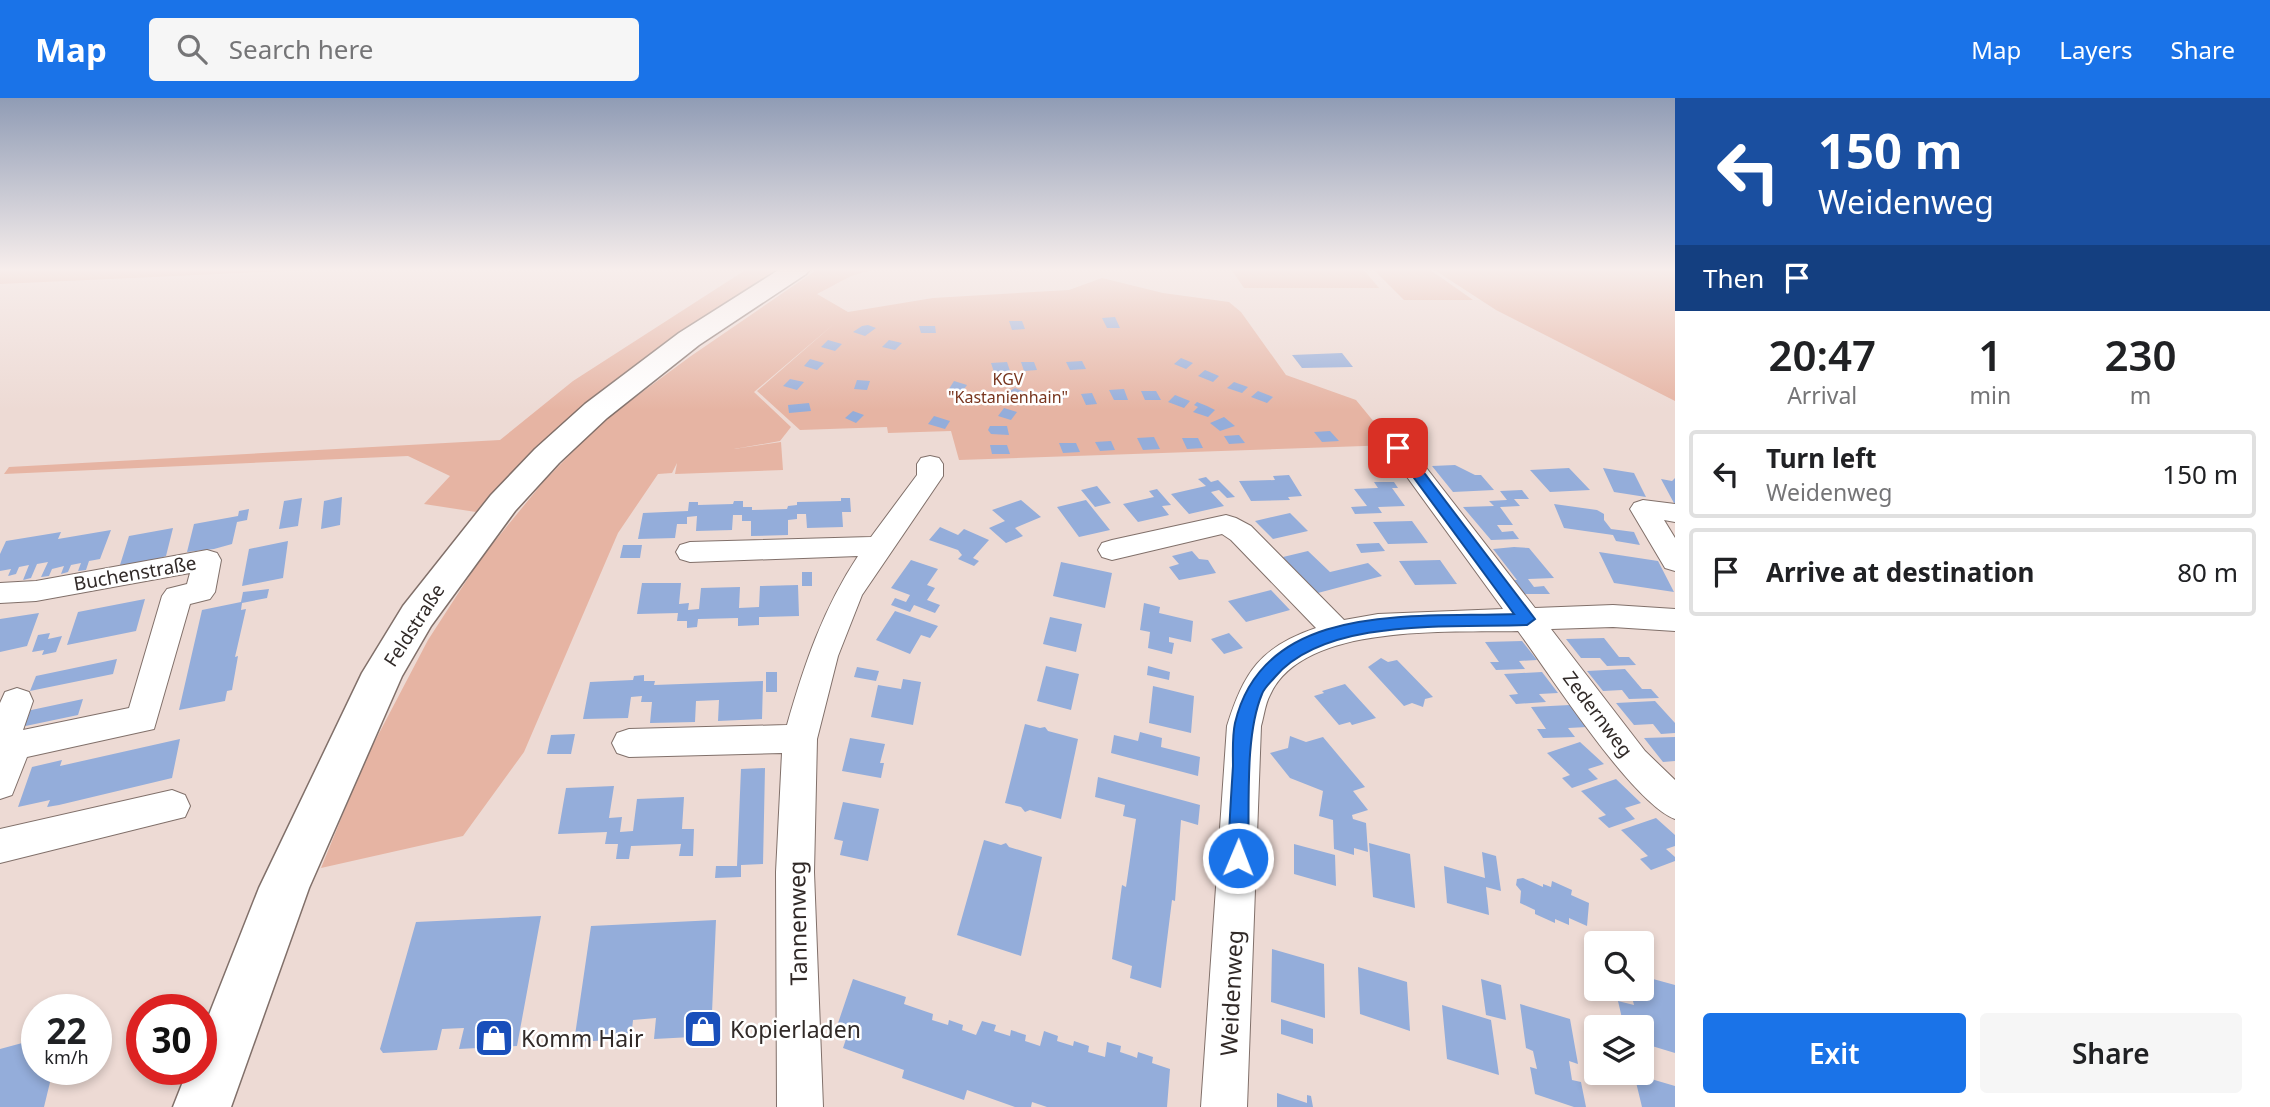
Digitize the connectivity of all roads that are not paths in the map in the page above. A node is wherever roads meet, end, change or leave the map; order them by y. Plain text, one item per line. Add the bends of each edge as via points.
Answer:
1 (725, 316) edge
2 (1398, 448) dead end
3 (930, 464) dead end
4 (1675, 513) edge
5 (878, 546) junction
6 (1112, 550) dead end
7 (690, 552) dead end
8 (1675, 561) edge
9 (0, 593) edge
10 (1527, 619) junction
11 (1675, 620) edge
12 (1338, 632) junction
13 (17, 701) dead end
14 (800, 739) junction
15 (629, 743) dead end
16 (5, 747) edge
17 (0, 785) edge
18 (1675, 803) edge
19 (172, 806) dead end
20 (0, 846) edge
21 (202, 1107) edge
22 (800, 1107) edge
23 (1224, 1107) edge

1 - 21 main road, Feldstraße via 596,411 547,456 503,503 417,617 383,673 284,888
2 - 10 street
3 - 5 street, Tannenweg via 930,476
4 - 8 street via 1643,509
5 - 7 street
5 - 14 street, Tannenweg via 848,594 822,656
6 - 12 street via 1226,524 1241,533
9 - 16 street, Buchenstraße via 36,592 207,560 200,592 177,596 142,719
10 - 11 street, Weidenweg via 1613,616
10 - 12 street, Weidenweg via 1378,625
10 - 18 street, Zedernweg via 1633,761
12 - 23 street, Weidenweg via 1304,644 1279,660 1255,689 1244,726
13 - 16 street
14 - 15 street
14 - 22 street, Tannenweg via 795,872
16 - 17 street
19 - 20 street

